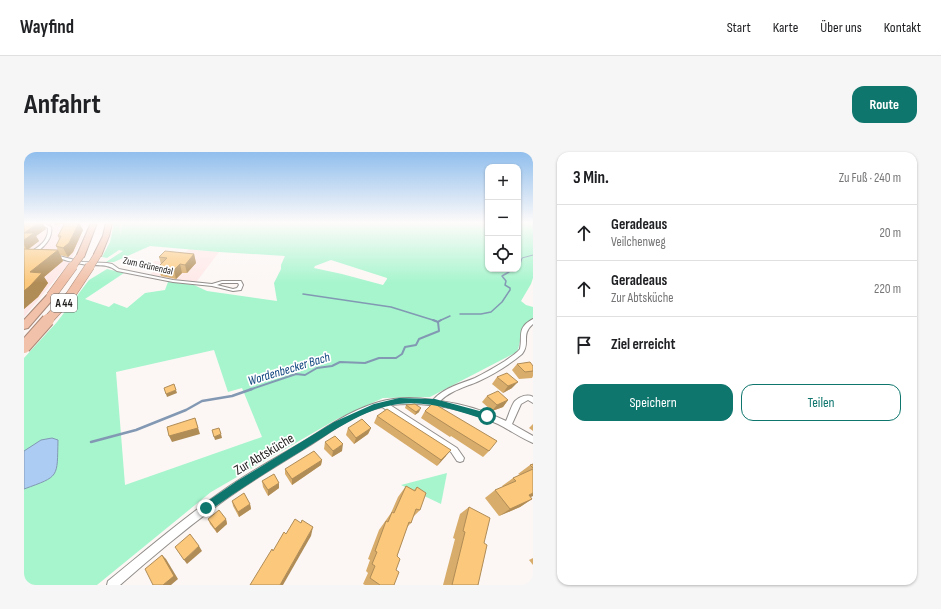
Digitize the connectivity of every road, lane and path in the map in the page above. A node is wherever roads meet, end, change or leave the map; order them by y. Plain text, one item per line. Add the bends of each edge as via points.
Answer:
1 (45, 243) edge
2 (86, 243) edge
3 (103, 243) edge
4 (54, 256) edge
5 (24, 258) edge
6 (212, 285) junction
7 (533, 321) edge
8 (24, 326) edge
9 (24, 347) edge
10 (533, 400) edge
11 (435, 402) junction
12 (383, 404) junction
13 (508, 426) junction
14 (533, 440) edge
15 (460, 458) dead end
16 (112, 585) edge

1 - 5 street via 36,252
2 - 8 highway, A 44, bridge via 81,255 51,296
3 - 9 highway, A 44, bridge via 70,296
4 - 6 street, Zum Grünendal via 88,264 109,264 118,270 173,281
6 - 6 street, Zum Grünendal via 222,282 239,282 241,285 239,289 233,290
7 - 11 street via 525,328 523,349 520,352 479,379 442,393
10 - 13 street via 528,397 518,402
11 - 12 street, Zur Abtsküche
11 - 13 street, Zur Abtsküche
12 - 15 street via 454,450
12 - 16 street, Zur Abtsküche via 337,425 240,484 206,508
13 - 14 street, Zur Abtsküche

